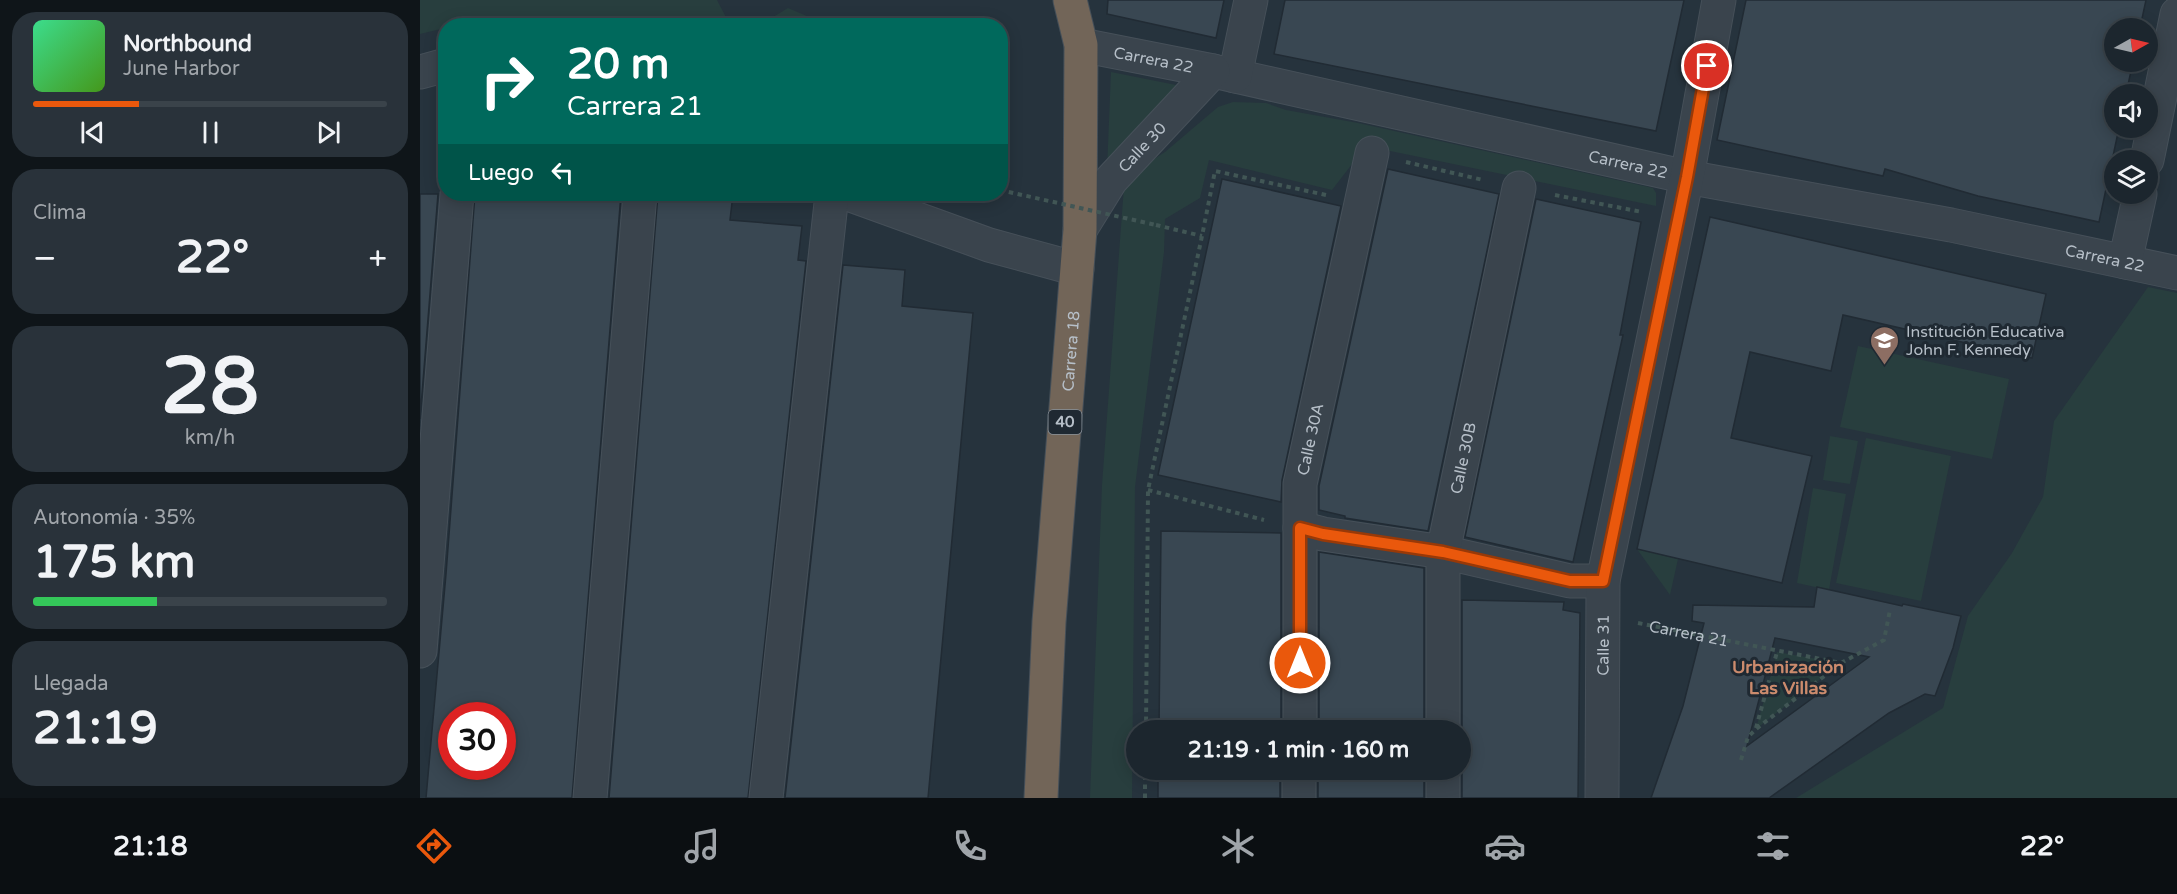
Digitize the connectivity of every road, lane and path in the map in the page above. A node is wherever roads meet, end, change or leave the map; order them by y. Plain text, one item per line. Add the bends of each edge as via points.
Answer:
1 (1070, 0) edge
2 (1251, 0) edge
3 (1719, 0) edge
4 (2177, 14) edge
5 (1081, 45) junction
6 (438, 67) edge
7 (420, 72) edge
8 (1224, 73) junction
9 (2148, 150) edge
10 (1372, 153) dead end
11 (1687, 177) junction
12 (1519, 188) dead end
13 (1008, 192) edge
14 (1327, 195) dead end
15 (456, 201) edge
16 (639, 201) edge
17 (831, 201) edge
18 (867, 201) edge
19 (2138, 204) edge
20 (1080, 230) junction
21 (1203, 236) junction
22 (2126, 262) junction
23 (1077, 269) junction
24 (2177, 273) edge
25 (1148, 490) junction
26 (1300, 528) junction
27 (1443, 552) junction
28 (1603, 581) junction
29 (1890, 610) dead end
30 (1602, 616) junction
31 (420, 651) edge
32 (1777, 652) junction
33 (1841, 663) junction
34 (1146, 720) edge
35 (1300, 720) edge
36 (1443, 720) edge
37 (1756, 729) junction
38 (1741, 760) dead end
39 (1145, 780) edge
40 (1299, 780) edge
41 (1443, 780) edge
42 (590, 798) edge
43 (766, 798) edge
44 (1041, 798) edge
45 (1145, 798) edge
46 (1299, 798) edge
47 (1443, 798) edge
48 (1602, 798) edge

1 - 5 highway, 40
2 - 8 street
3 - 11 street, Calle 31
4 - 9 street
5 - 8 street, Carrera 22
5 - 20 highway, Carrera 18 / 40
6 - 7 street
8 - 11 street, Carrera 22
8 - 20 street, Calle 30 via 1111,180
10 - 26 street, Calle 30A via 1300,484
11 - 22 street, Carrera 22 via 1951,225
11 - 28 street, Calle 31
12 - 27 street, Calle 30B
13 - 21 path, bridge
14 - 21 path via 1215,171
15 - 31 street
16 - 42 street
17 - 43 street
18 - 23 street via 989,245
19 - 22 street
20 - 23 highway, Carrera 18 / 40
21 - 25 path
22 - 24 street, Carrera 22
23 - 44 highway, Carrera 18 / 40 via 1049,622
25 - 26 path
25 - 34 path
26 - 27 street
26 - 35 street, Calle 30A
27 - 28 street via 1570,581
27 - 36 street, Calle 30B
28 - 30 street, Calle 31
29 - 33 path via 1884,640
30 - 32 path, Carrera 21
30 - 48 street, Calle 31
32 - 33 path, Carrera 21
32 - 37 path
33 - 37 path
37 - 38 path via 1748,737
39 - 45 path
40 - 46 street
41 - 47 street

